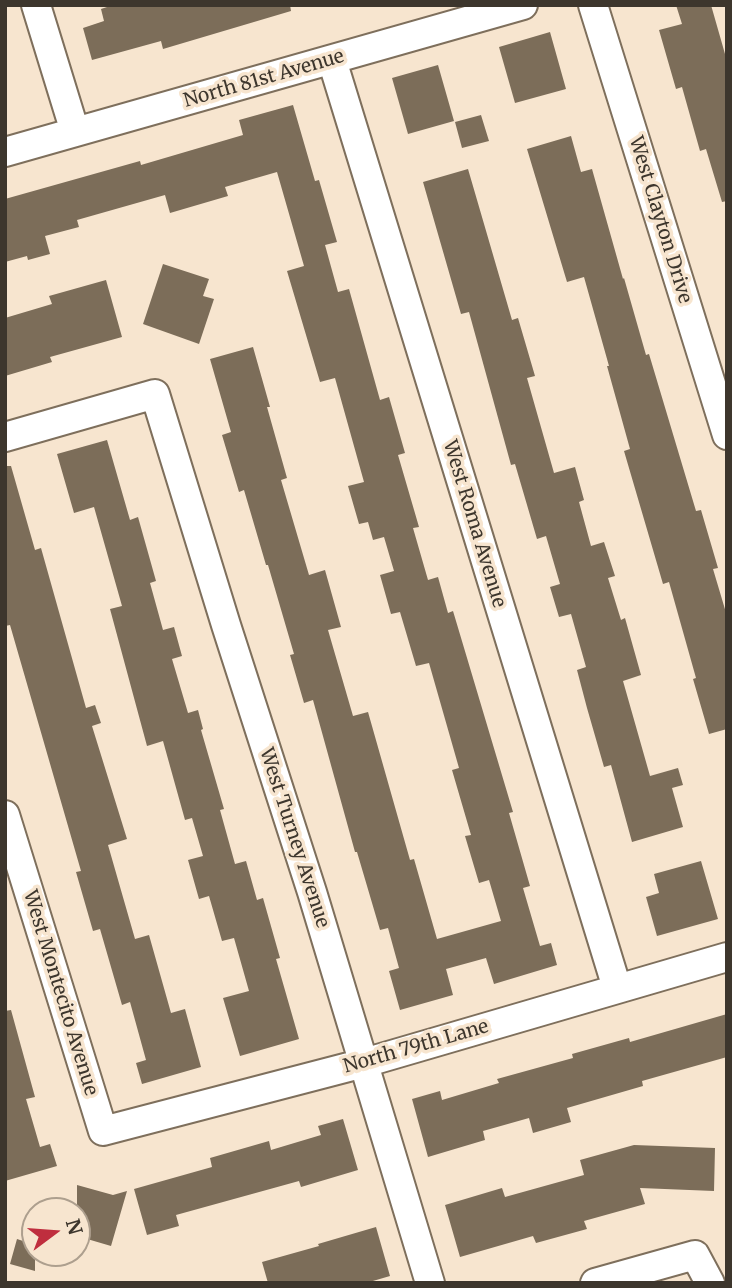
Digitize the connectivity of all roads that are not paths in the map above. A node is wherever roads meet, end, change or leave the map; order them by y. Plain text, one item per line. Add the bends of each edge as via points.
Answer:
1 (36, 5) edge
2 (523, 5) edge
3 (593, 5) edge
4 (332, 60) junction
5 (75, 132) junction
6 (5, 152) edge
7 (727, 435) edge
8 (5, 437) edge
9 (5, 815) edge
10 (727, 957) edge
11 (617, 988) junction
12 (364, 1063) junction
13 (103, 1131) joint
14 (430, 1283) edge
15 (595, 1283) edge
16 (710, 1283) edge

1 - 5 street
2 - 4 street, North 81st Avenue
3 - 7 street, West Clayton Drive
4 - 5 street, North 81st Avenue
4 - 11 street, West Roma Avenue
5 - 6 street, North 81st Avenue
8 - 12 street, West Turney Avenue via 155,394
9 - 13 street, West Montecito Avenue
10 - 11 street, North 79th Lane
11 - 12 street, North 79th Lane
12 - 13 street, North 79th Lane
12 - 14 street, West Turney Avenue
15 - 16 street via 695,1255

